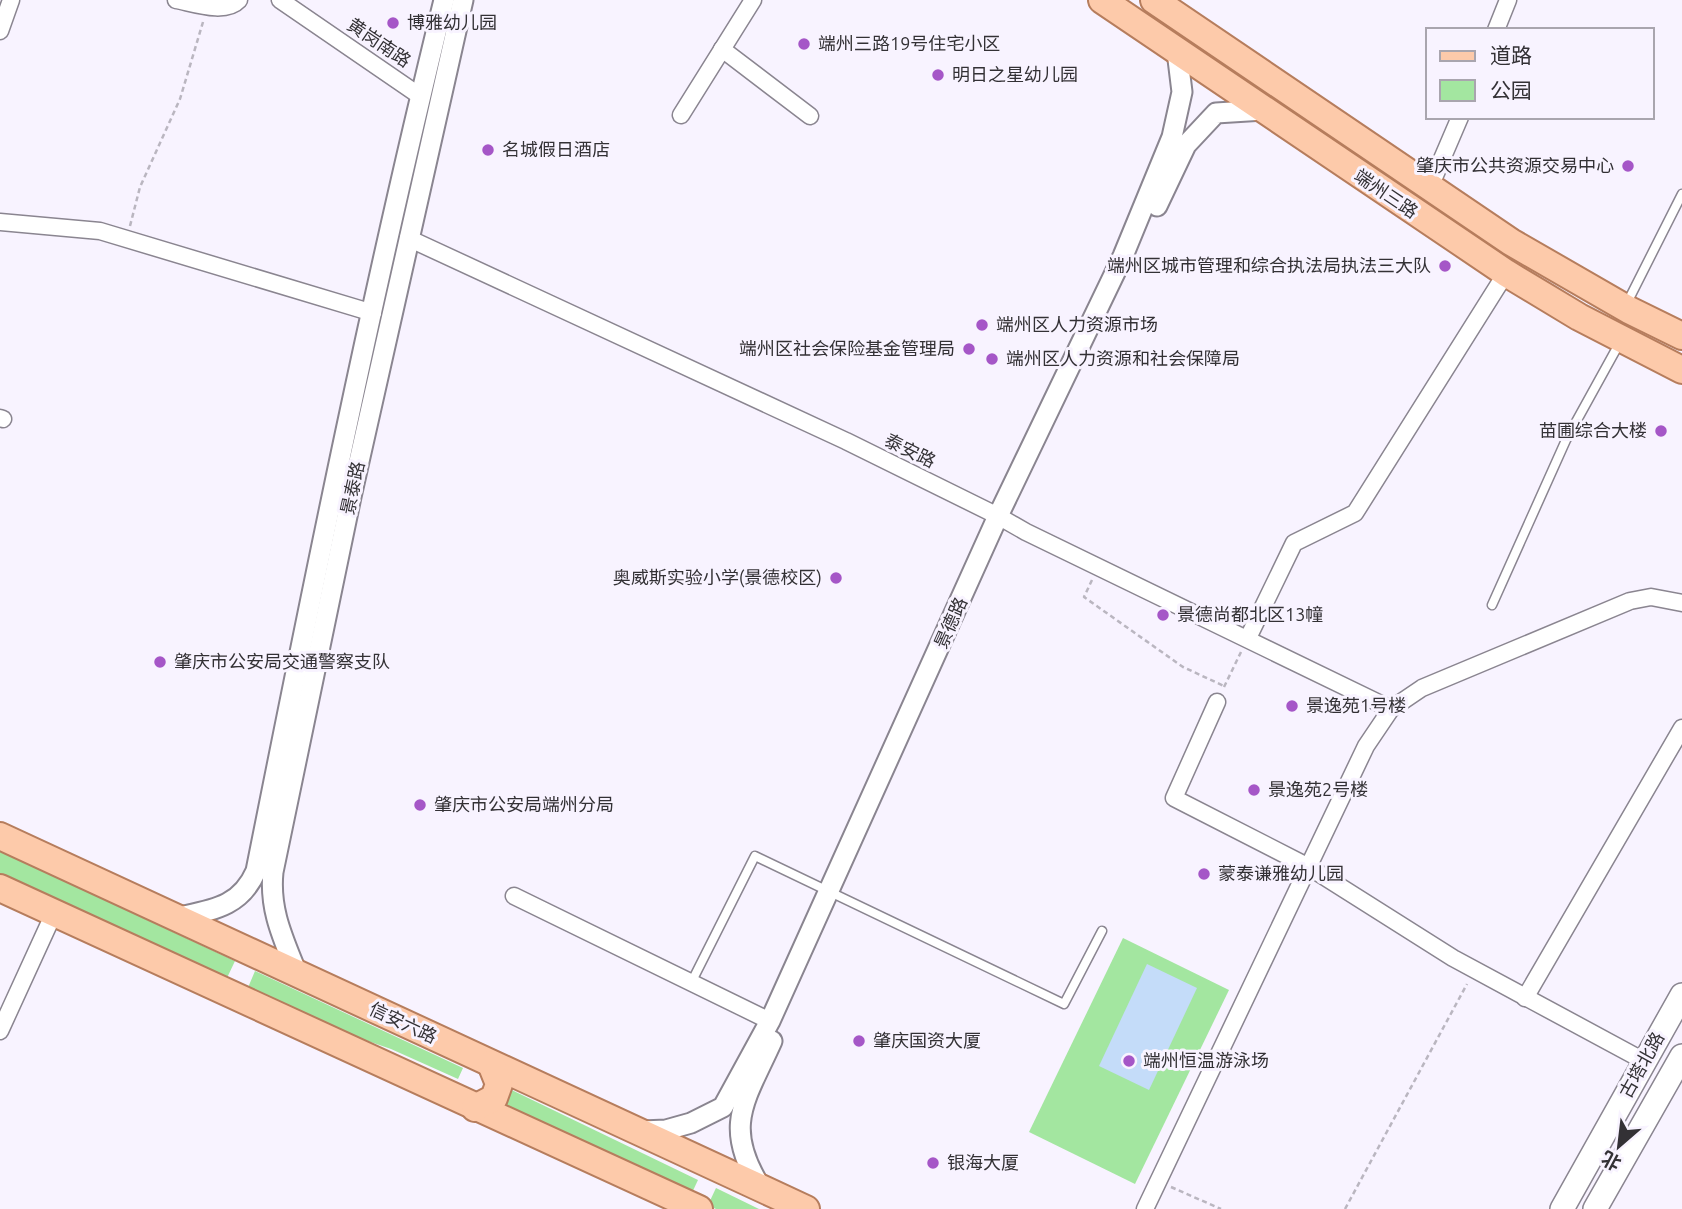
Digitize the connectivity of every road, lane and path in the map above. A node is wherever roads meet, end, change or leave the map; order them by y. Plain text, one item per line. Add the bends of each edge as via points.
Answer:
1 (10, 0) edge
2 (176, 0) edge
3 (239, 0) edge
4 (280, 0) edge
5 (444, 0) edge
6 (463, 0) edge
7 (752, 0) edge
8 (1102, 0) edge
9 (1154, 0) edge
10 (1508, 0) edge
11 (207, 5) junction
12 (1497, 28) edge
13 (0, 32) edge
14 (722, 49) junction
15 (1177, 51) junction
16 (420, 96) junction
17 (1264, 110) junction
18 (681, 115) dead end
19 (810, 116) dead end
20 (1459, 119) edge
21 (1430, 187) junction
22 (1682, 194) edge
23 (0, 222) edge
24 (399, 234) junction
25 (127, 239) junction
26 (1506, 273) junction
27 (1624, 307) junction
28 (373, 313) junction
29 (1622, 340) junction
30 (1674, 350) edge
31 (1003, 519) junction
32 (1098, 566) junction
33 (1682, 603) edge
34 (1492, 605) dead end
35 (1248, 638) junction
36 (1224, 686) junction
37 (1217, 702) joint
38 (1391, 709) junction
39 (1682, 728) edge
40 (0, 836) edge
41 (1310, 867) junction
42 (0, 888) edge
43 (834, 895) junction
44 (514, 896) dead end
45 (54, 914) junction
46 (175, 918) junction
47 (1102, 931) dead end
48 (1475, 970) junction
49 (298, 976) junction
50 (691, 983) junction
51 (1682, 995) edge
52 (1525, 998) junction
53 (770, 1021) junction
54 (0, 1031) edge
55 (1682, 1056) edge
56 (1644, 1061) junction
57 (491, 1064) junction
58 (475, 1108) junction
59 (641, 1131) junction
60 (1159, 1181) junction
61 (761, 1188) junction
62 (699, 1209) edge
63 (806, 1209) edge
64 (1145, 1209) edge
65 (1220, 1209) edge
66 (1345, 1209) edge
67 (1562, 1209) edge
68 (1595, 1209) edge

1 - 13 street
2 - 11 street
3 - 11 street via 228,7
4 - 16 street, 黄岗南路
5 - 16 street
6 - 24 street, 景泰路
7 - 14 street
8 - 15 main road, 端州三路
9 - 21 main road, 端州三路
10 - 12 street
11 - 25 path via 180,99 140,187
14 - 18 street
14 - 19 street
15 - 17 main road, 端州三路
15 - 31 street, 景德路 via 1182,92 1172,137
16 - 24 street
17 - 26 main road, 端州三路
17 - 31 street, 景德路 via 1216,113 1185,145
20 - 21 street
21 - 27 main road, 端州三路 via 1511,242
22 - 27 lane
23 - 25 street via 100,231
24 - 28 street
24 - 31 street, 泰安路 via 846,441
24 - 49 street, 景泰路 via 351,497 273,872 274,912
25 - 28 street
26 - 29 main road, 端州三路
26 - 35 street via 1355,513 1294,543
27 - 30 main road, 端州三路
28 - 46 street via 256,871 251,884 222,908
29 - 30 main road, 端州三路
29 - 34 lane via 1566,440
31 - 32 street, 泰安路
31 - 43 street, 景德路
32 - 35 street, 泰安路
32 - 36 path via 1084,597 1183,667
33 - 38 street via 1651,597 1630,601 1422,688
35 - 36 path
35 - 38 street, 泰安路
36 - 37 path
37 - 41 street via 1174,798
38 - 41 street via 1366,746
39 - 52 street
40 - 46 main road, 信安六路
41 - 48 street
41 - 60 street
42 - 45 main road
43 - 47 lane via 1065,1004
43 - 50 lane via 755,856
43 - 53 street, 景德路
43 - 61 street, 景德路 via 744,1102 738,1130 744,1156
44 - 50 street
45 - 54 street
45 - 58 main road
46 - 49 main road, 信安六路
48 - 52 street
48 - 66 path
49 - 57 main road, 信安六路
50 - 53 street
51 - 56 main road, 古塔北路
52 - 56 street
53 - 59 street, 景德路 via 723,1107 666,1130
55 - 68 main road, 古塔北路
56 - 67 main road, 古塔北路
57 - 58 main road via 499,1084 494,1098
57 - 59 main road, 信安六路
58 - 62 main road
59 - 61 main road, 信安六路
60 - 64 street
60 - 65 path
61 - 63 main road, 信安六路

